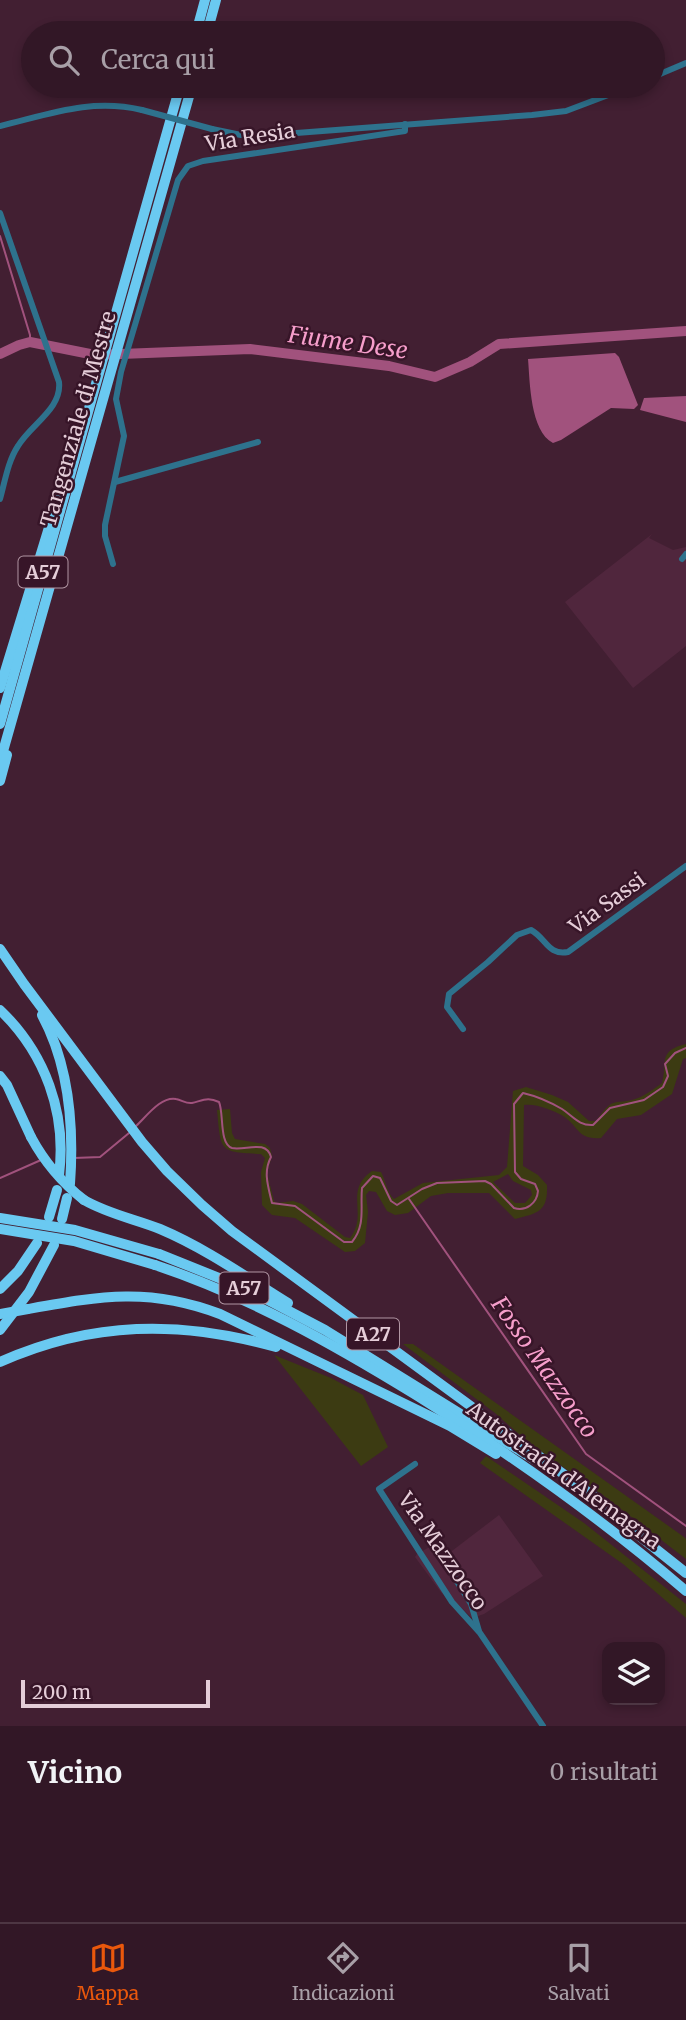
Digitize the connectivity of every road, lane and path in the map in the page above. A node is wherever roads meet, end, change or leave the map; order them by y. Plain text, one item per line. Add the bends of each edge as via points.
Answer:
1 (205, 0) edge
2 (216, 0) edge
3 (199, 21) edge
4 (210, 21) edge
5 (686, 63) edge
6 (665, 72) edge
7 (177, 98) edge
8 (189, 98) edge
9 (600, 98) edge
10 (405, 124) junction
11 (0, 126) edge
12 (0, 213) edge
13 (122, 333) junction
14 (116, 371) junction
15 (87, 420) junction
16 (258, 442) dead end
17 (115, 482) junction
18 (0, 499) edge
19 (113, 564) dead end
20 (35, 640) junction
21 (0, 688) edge
22 (0, 724) edge
23 (0, 762) edge
24 (0, 781) edge
25 (686, 866) edge
26 (0, 949) edge
27 (24, 984) junction
28 (0, 1010) edge
29 (463, 1029) dead end
30 (0, 1076) edge
31 (67, 1148) junction
32 (70, 1184) dead end
33 (57, 1190) dead end
34 (67, 1198) dead end
35 (48, 1217) dead end
36 (0, 1219) edge
37 (62, 1219) dead end
38 (0, 1229) edge
39 (37, 1243) dead end
40 (54, 1245) dead end
41 (157, 1259) junction
42 (0, 1289) edge
43 (0, 1314) edge
44 (325, 1329) junction
45 (0, 1330) edge
46 (305, 1356) junction
47 (0, 1362) edge
48 (420, 1392) junction
49 (415, 1464) dead end
50 (577, 1503) junction
51 (613, 1515) junction
52 (434, 1545) dead end
53 (686, 1573) edge
54 (686, 1591) edge
55 (480, 1633) junction
56 (543, 1726) edge

1 - 3 highway
2 - 4 highway
5 - 6 street
7 - 13 highway, Tangenziale di Mestre / A57
8 - 13 highway, Tangenziale di Mestre / A57
9 - 10 street via 566,111
10 - 11 street, bridge via 241,135 99,104
10 - 13 street, Via Resia via 405,131 188,166 178,180
12 - 18 street via 59,382 58,398 18,446
13 - 14 highway, Tangenziale di Mestre / A57
13 - 15 highway, Tangenziale di Mestre / A57 via 100,369
14 - 17 street via 124,436
14 - 20 highway, Tangenziale di Mestre / A57
15 - 21 highway via 79,428
15 - 22 highway, Tangenziale di Mestre / A57
16 - 17 street
17 - 19 street via 105,525
20 - 23 highway, Tangenziale di Mestre / A57
20 - 24 highway, A57
25 - 29 street, Via Sassi via 568,952 552,951 531,930 517,935 447,997 447,1007
26 - 27 highway
27 - 31 highway via 53,1039 68,1103
27 - 51 highway, A27 via 142,1142 202,1205 607,1506
28 - 31 highway via 44,1071
30 - 44 highway, bridge via 41,1157 84,1200 193,1245
31 - 32 highway via 64,1169
33 - 35 highway
34 - 37 highway
36 - 41 highway, A57, bridge via 75,1230
38 - 41 highway, A57, bridge
39 - 42 highway
40 - 45 highway via 29,1292
41 - 44 highway, A57 via 249,1290
41 - 48 highway, A57
43 - 46 highway, A27, bridge via 111,1296 164,1297 220,1314
44 - 48 highway, A57
46 - 47 highway, A27 via 209,1331 128,1328 69,1338
46 - 50 highway, A27 via 450,1426
48 - 50 highway, Autostrada d'Alemagna / A27
48 - 51 highway, Autostrada d'Alemagna / A27 via 526,1454
49 - 55 street, Via Mazzocco via 379,1489 452,1602
50 - 54 highway, Autostrada d'Alemagna / A27
51 - 53 highway, Autostrada d'Alemagna / A27
52 - 55 street, Via Mazzocco via 471,1604
55 - 56 street, Via Mazzocco

